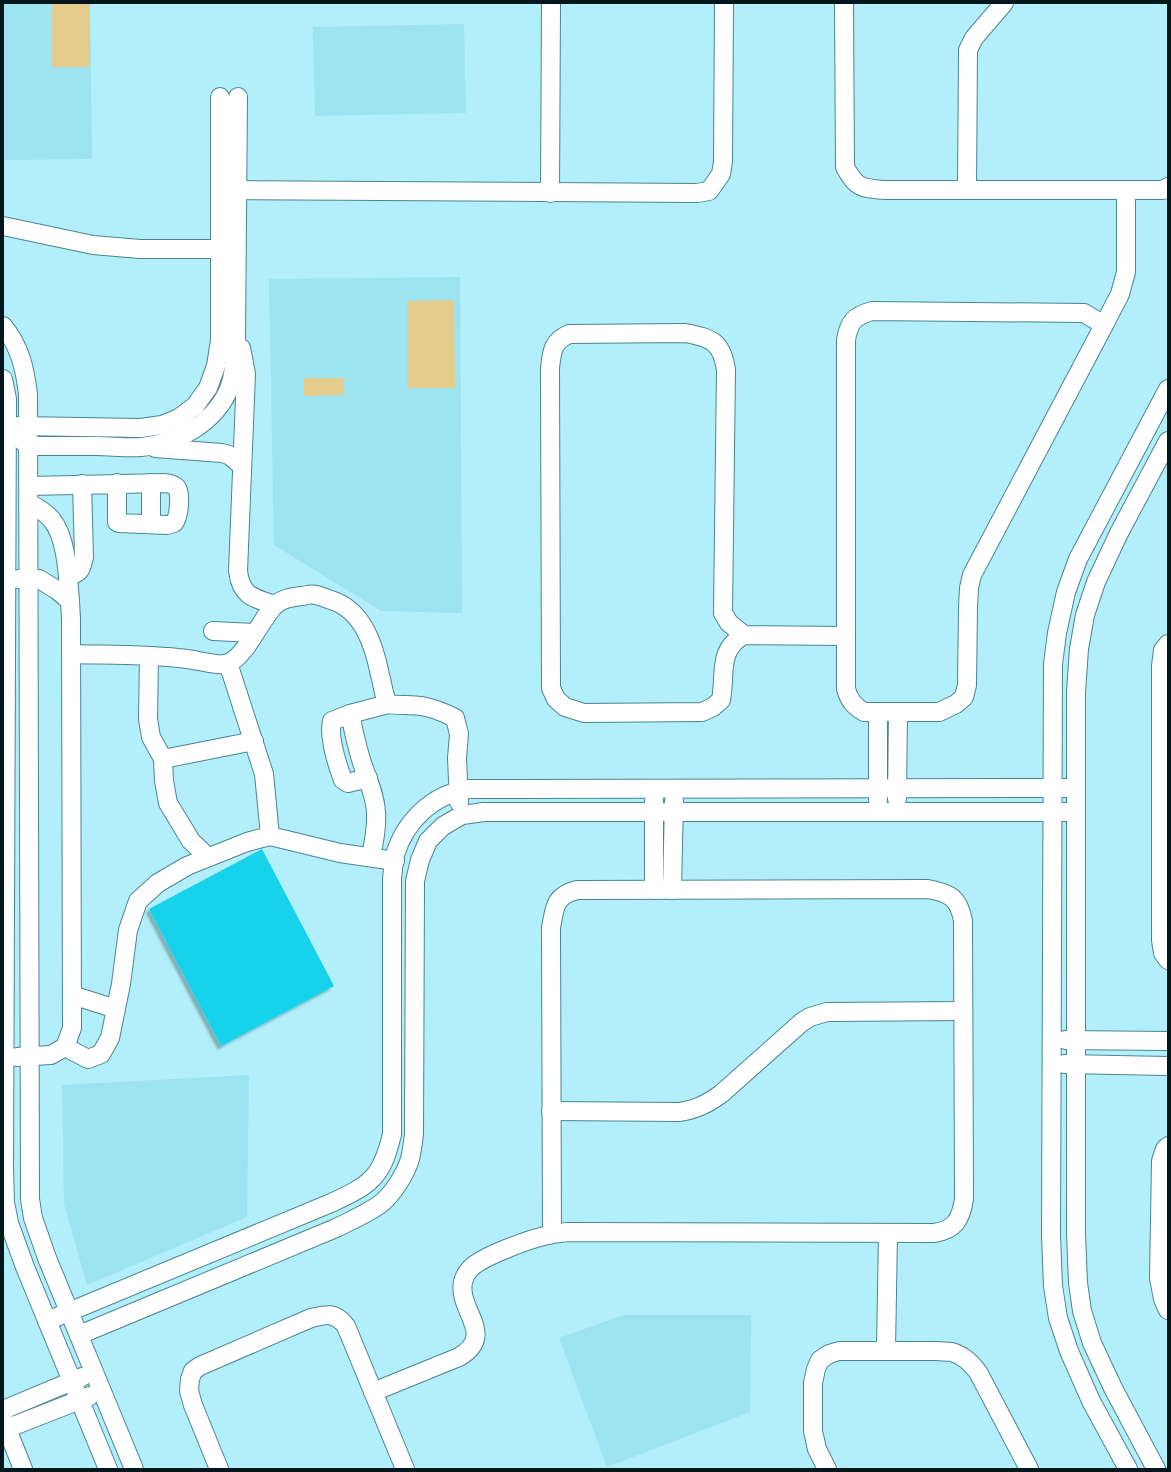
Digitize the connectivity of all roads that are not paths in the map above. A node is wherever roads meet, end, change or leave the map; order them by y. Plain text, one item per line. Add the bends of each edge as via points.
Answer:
1 (551, 3) edge
2 (724, 3) edge
3 (844, 3) edge
4 (1004, 3) edge
5 (220, 97) dead end
6 (238, 97) dead end
7 (1168, 187) edge
8 (229, 190) junction
9 (967, 190) junction
10 (1126, 190) junction
11 (550, 193) junction
12 (3, 226) edge
13 (228, 249) junction
14 (1104, 325) junction
15 (3, 326) edge
16 (236, 332) junction
17 (3, 379) edge
18 (1168, 389) edge
19 (7, 426) junction
20 (28, 426) junction
21 (1168, 441) edge
22 (28, 446) junction
23 (142, 447) junction
24 (242, 466) junction
25 (118, 483) junction
26 (151, 483) junction
27 (82, 484) junction
28 (29, 495) junction
29 (150, 524) junction
30 (30, 578) junction
31 (68, 578) junction
32 (6, 579) junction
33 (70, 601) junction
34 (275, 605) junction
35 (213, 631) dead end
36 (255, 633) junction
37 (744, 635) junction
38 (846, 636) junction
39 (1168, 644) edge
40 (71, 654) junction
41 (149, 656) junction
42 (228, 663) junction
43 (388, 704) junction
44 (878, 712) junction
45 (898, 712) junction
46 (350, 714) junction
47 (254, 740) junction
48 (163, 759) junction
49 (368, 778) junction
50 (878, 788) junction
51 (897, 788) junction
52 (1052, 788) junction
53 (1076, 788) junction
54 (654, 789) junction
55 (674, 789) junction
56 (460, 791) junction
57 (654, 812) junction
58 (673, 812) junction
59 (878, 812) junction
60 (897, 812) junction
61 (1052, 812) junction
62 (1076, 812) junction
63 (459, 816) junction
64 (270, 836) junction
65 (1164, 852) edge
66 (208, 857) junction
67 (371, 857) junction
68 (395, 861) junction
69 (654, 890) junction
70 (672, 890) junction
71 (1168, 960) edge
72 (72, 995) junction
73 (116, 1009) junction
74 (963, 1011) junction
75 (1051, 1040) junction
76 (1076, 1040) junction
77 (1168, 1041) edge
78 (65, 1047) junction
79 (29, 1056) junction
80 (4, 1058) junction
81 (1051, 1064) junction
82 (1076, 1064) junction
83 (1168, 1066) edge
84 (392, 1076) junction
85 (414, 1079) junction
86 (551, 1111) junction
87 (1168, 1146) edge
88 (888, 1233) junction
89 (552, 1234) junction
90 (1168, 1310) edge
91 (69, 1312) junction
92 (47, 1321) junction
93 (79, 1335) junction
94 (886, 1350) junction
95 (94, 1372) junction
96 (72, 1381) junction
97 (102, 1391) junction
98 (373, 1392) junction
99 (80, 1400) junction
100 (3, 1410) edge
101 (4, 1426) edge
102 (23, 1469) edge
103 (108, 1469) edge
104 (134, 1469) edge
105 (219, 1469) edge
106 (405, 1469) edge
107 (827, 1469) edge
108 (1029, 1469) edge
109 (1128, 1469) edge
110 (1156, 1469) edge

1 - 11 street
2 - 11 street via 723,162 721,174 709,191
3 - 9 street via 844,166 851,179 866,189
4 - 9 street via 974,38 968,50
5 - 8 street
6 - 8 street
7 - 10 street via 1163,190
8 - 11 street
8 - 13 street
9 - 10 street
10 - 14 street via 1126,272 1120,294
12 - 13 street via 93,245
13 - 16 street
13 - 20 street via 216,366 208,388 195,406 179,418 162,425 141,428
14 - 38 street via 1084,313 872,311 859,315 852,323 846,340
14 - 45 street via 972,575 969,588 967,685 964,698 938,712
15 - 20 street via 18,347 25,370
16 - 23 street via 233,373 221,404 206,421 186,434
16 - 24 street via 246,374
17 - 19 street via 7,399
18 - 52 street via 1078,559 1066,592 1053,664
19 - 20 street
19 - 22 street
19 - 32 street
20 - 22 street
21 - 53 street via 1119,533 1096,582 1085,615 1079,649 1076,692
22 - 23 street
22 - 28 street
23 - 24 street via 222,453
24 - 34 street via 239,583 249,595
25 - 26 street
25 - 27 street
25 - 29 street via 118,522
26 - 29 street
26 - 29 street via 173,484 178,493 178,511 174,523
27 - 28 street
27 - 31 street via 84,557 82,568
28 - 30 street
28 - 31 street via 53,520 63,544
30 - 32 street
30 - 33 street via 39,579
30 - 79 street
31 - 33 street
32 - 80 street
33 - 40 street
34 - 36 street
34 - 43 street via 285,598 312,594 337,602 353,612 367,631 377,658 383,695
35 - 36 street
36 - 42 street via 240,654
37 - 37 street via 729,623 723,613 726,370 724,355 710,340 685,333 569,334 561,338 555,344 550,368 551,688 556,699 565,707 584,713 702,712 721,700 727,650
37 - 38 street
38 - 44 street via 848,696 858,709 864,712
39 - 65 street via 1163,650 1161,666
40 - 41 street
40 - 72 street
41 - 42 street
41 - 48 street via 148,720 151,737
42 - 47 street
43 - 46 street
43 - 56 street via 425,706 455,718
44 - 45 street
44 - 50 street
45 - 51 street
46 - 49 street via 359,755
46 - 49 street via 332,721 330,728 338,766 343,780 348,783
47 - 48 street
47 - 64 street via 264,774
48 - 66 street via 168,803 191,841
49 - 67 street via 376,811 376,831
50 - 51 street
50 - 55 street
50 - 59 street
51 - 52 street
51 - 60 street
52 - 53 street
52 - 61 street
53 - 62 street
54 - 55 street
54 - 56 street
54 - 57 street
55 - 58 street
56 - 63 street
56 - 68 street via 434,802 417,816 404,833
57 - 58 street
57 - 63 street via 484,812
57 - 69 street
58 - 59 street
58 - 70 street
59 - 60 street
60 - 61 street
61 - 62 street
61 - 75 street
62 - 76 street
63 - 85 street via 443,826 428,841 420,860 416,881
64 - 66 street
64 - 67 street via 340,854
65 - 71 street via 1161,940 1163,953
66 - 73 street via 158,883 138,901 128,930
67 - 68 street
68 - 84 street via 392,879
69 - 70 street
69 - 86 street via 577,890 568,892 558,900 551,928
70 - 74 street via 928,889 941,892 957,903 963,922
72 - 73 street
72 - 78 street via 72,1028
73 - 78 street via 110,1038 102,1054 88,1059
74 - 86 street via 827,1012 810,1017 721,1094 693,1110
74 - 88 street via 962,1212 951,1228 943,1232
75 - 76 street
75 - 81 street
76 - 77 street
76 - 82 street
78 - 79 street via 51,1055
79 - 80 street
79 - 91 street via 30,1199 38,1235
80 - 92 street via 5,1202 9,1223
81 - 82 street
81 - 109 street via 1051,1235 1053,1286 1058,1318 1091,1401
82 - 83 street
82 - 110 street via 1076,1234 1082,1311 1092,1343 1113,1388
84 - 85 street
84 - 91 street via 392,1134 388,1155 380,1170 367,1184 331,1203
85 - 93 street via 414,1134 410,1160 394,1189 380,1204 336,1228
86 - 89 street
87 - 90 street via 1161,1161 1159,1278
88 - 89 street
88 - 94 street
89 - 98 street via 529,1240 482,1260 471,1268 463,1283 463,1293 476,1334 468,1352
91 - 92 street
91 - 93 street
92 - 96 street
93 - 95 street
94 - 107 street via 839,1351 820,1360 813,1383 813,1431 817,1449
94 - 108 street via 952,1352 970,1362 978,1372
95 - 96 street
95 - 97 street
96 - 99 street
96 - 100 street
97 - 99 street
97 - 104 street
98 - 105 street via 346,1326 333,1315 324,1314 312,1318 200,1366 193,1371 189,1391
98 - 106 street
99 - 101 street
99 - 103 street
101 - 102 street

